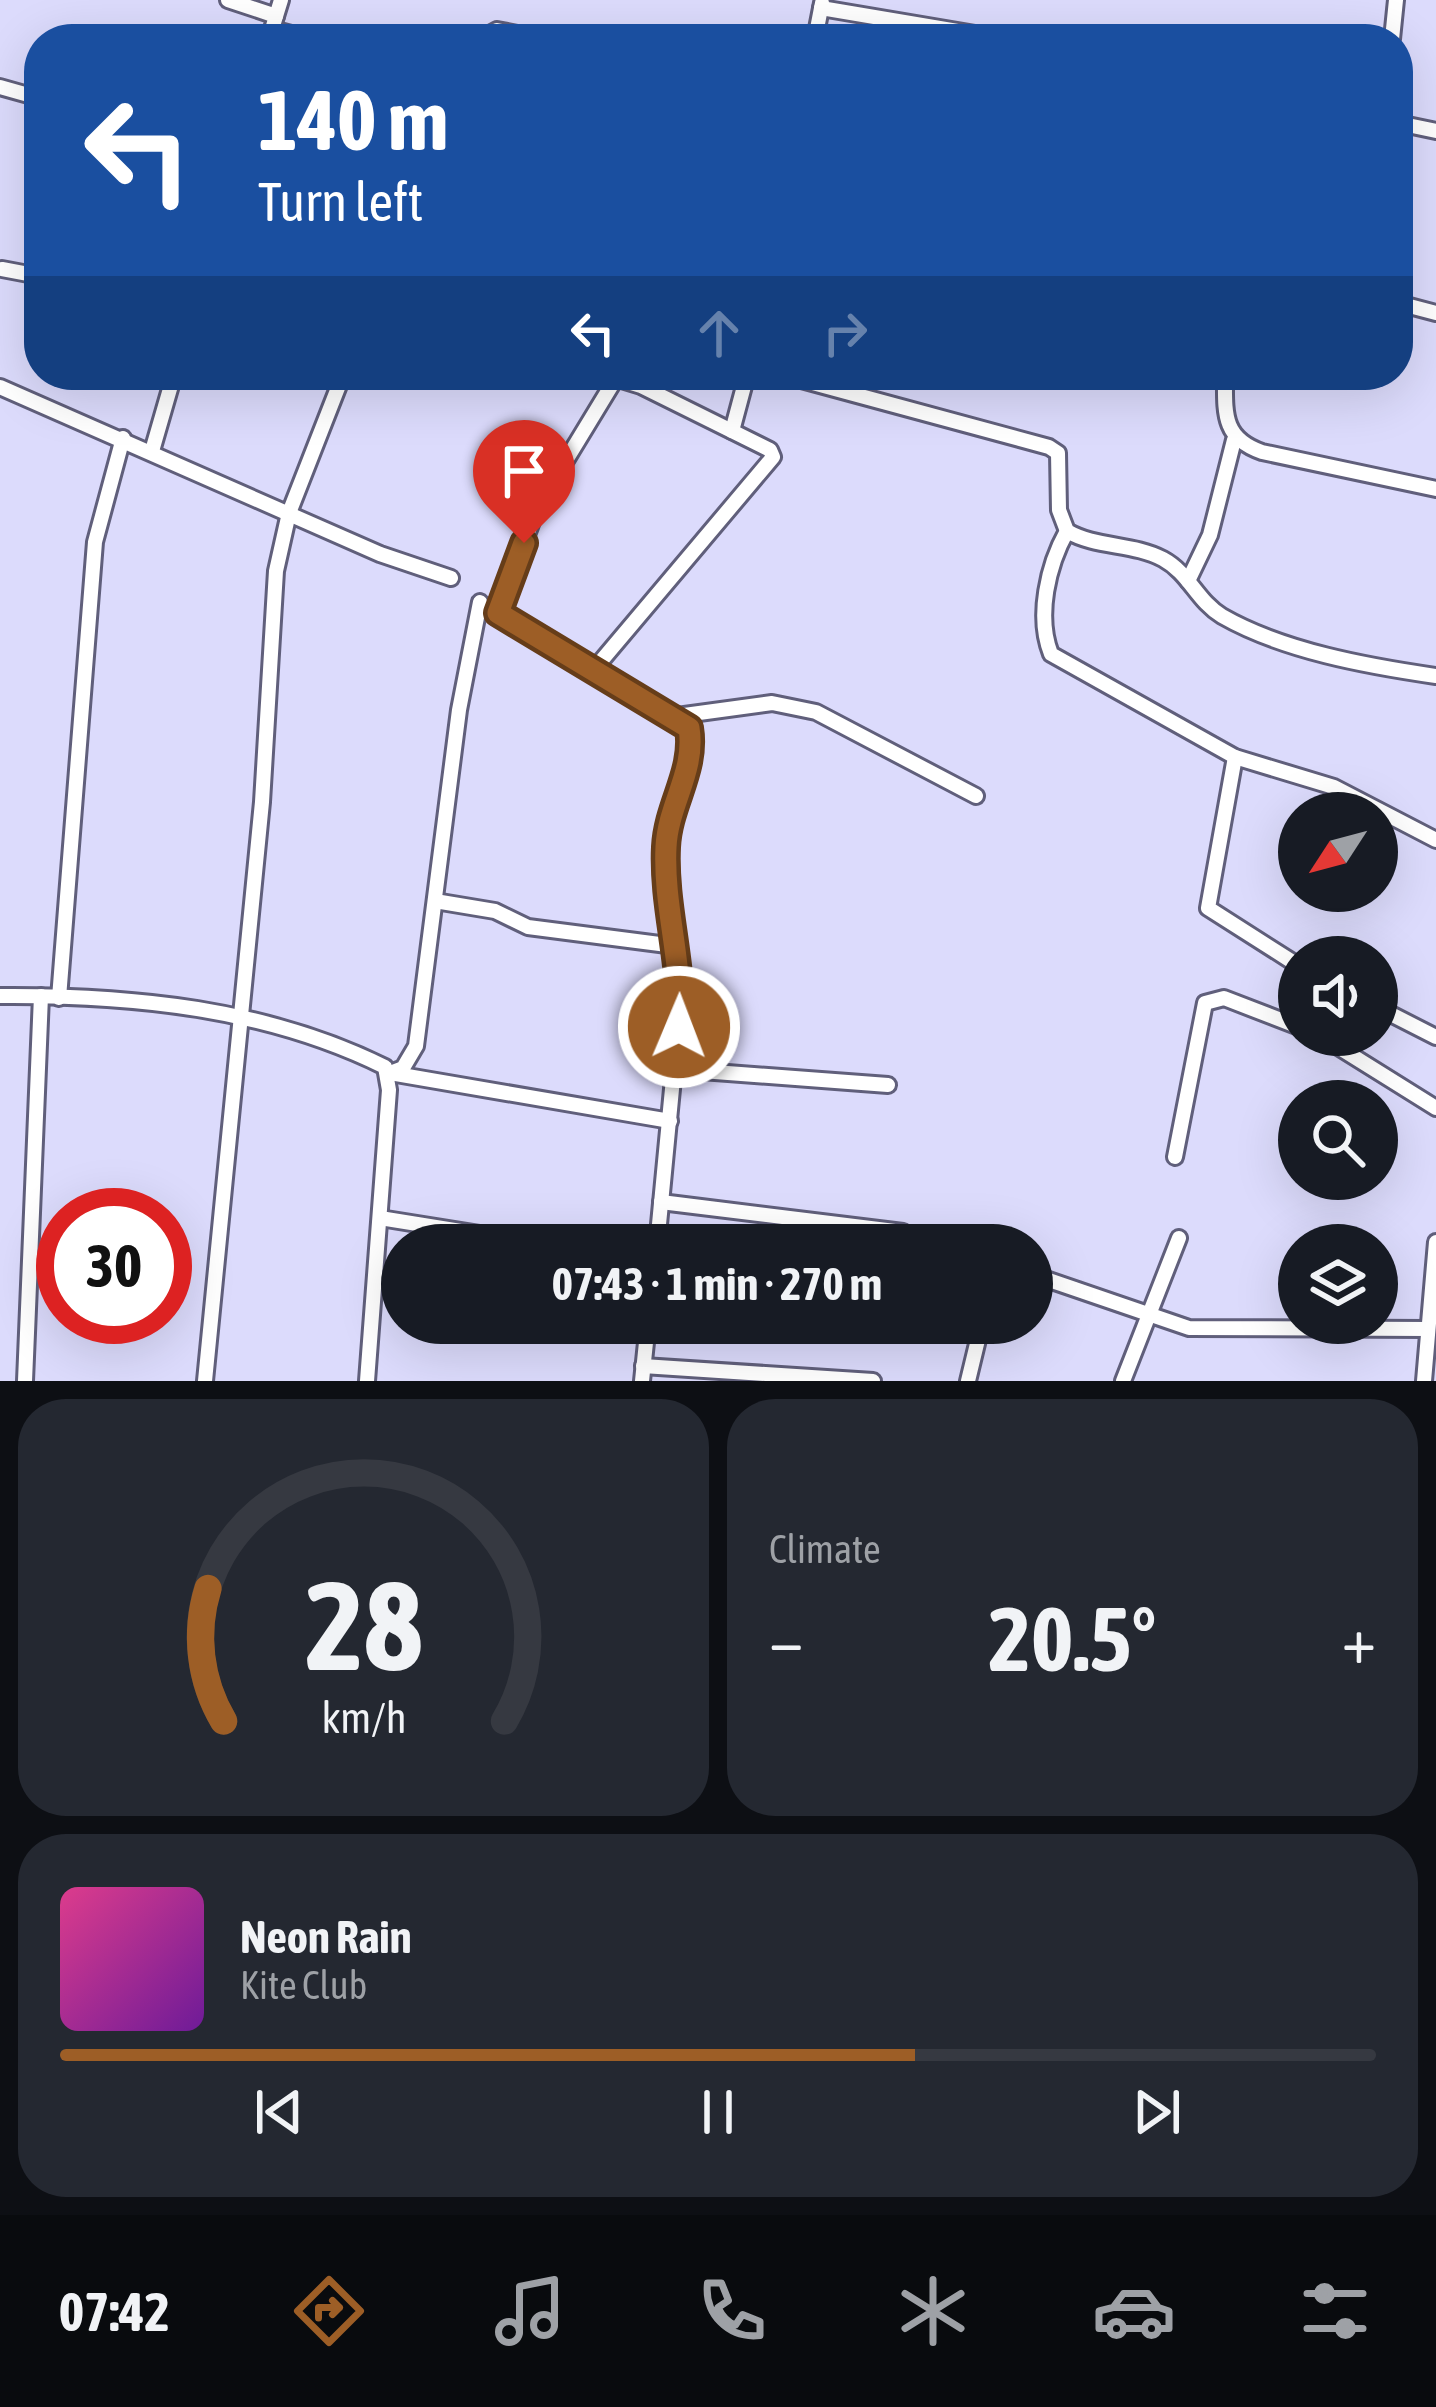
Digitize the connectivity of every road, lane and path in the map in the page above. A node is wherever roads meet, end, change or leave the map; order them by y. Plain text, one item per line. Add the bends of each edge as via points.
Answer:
1 (228, 0) edge
2 (822, 4) edge
3 (266, 24) edge
4 (927, 24) edge
5 (0, 387) edge
6 (170, 390) edge
7 (337, 390) edge
8 (603, 390) edge
9 (639, 390) edge
10 (743, 390) edge
11 (838, 390) edge
12 (1226, 390) edge
13 (732, 431) junction
14 (123, 438) junction
15 (1234, 440) junction
16 (152, 451) junction
17 (1436, 488) edge
18 (289, 513) junction
19 (1066, 531) junction
20 (451, 578) dead end
21 (1188, 581) junction
22 (480, 602) dead end
23 (591, 673) junction
24 (1436, 676) edge
25 (677, 716) junction
26 (1235, 757) junction
27 (976, 796) dead end
28 (1436, 840) edge
29 (435, 901) junction
30 (675, 946) junction
31 (1278, 953) edge
32 (0, 995) edge
33 (41, 996) junction
34 (59, 998) junction
35 (238, 1015) junction
36 (1398, 1018) edge
37 (1278, 1020) edge
38 (1436, 1037) edge
39 (1352, 1056) edge
40 (675, 1069) junction
41 (389, 1073) junction
42 (888, 1085) dead end
43 (1436, 1108) edge
44 (670, 1121) junction
45 (1175, 1156) dead end
46 (661, 1202) junction
47 (380, 1218) junction
48 (417, 1224) edge
49 (659, 1224) edge
50 (838, 1224) edge
51 (1179, 1238) dead end
52 (1436, 1242) edge
53 (1053, 1282) edge
54 (1144, 1316) junction
55 (1428, 1329) junction
56 (977, 1344) edge
57 (643, 1373) edge
58 (25, 1381) edge
59 (206, 1381) edge
60 (367, 1381) edge
61 (873, 1381) edge
62 (968, 1381) edge
63 (1123, 1381) edge
64 (1424, 1381) edge

1 - 3 street
2 - 4 street
5 - 14 street
6 - 16 street
7 - 18 street
8 - 23 street via 537,508 498,613
9 - 13 street
10 - 13 street
11 - 19 street via 1049,447 1058,453
12 - 15 street
13 - 23 street via 770,450 772,462
14 - 16 street
14 - 34 street via 95,542
15 - 17 street
15 - 21 street via 1210,535
16 - 18 street
18 - 20 street
18 - 35 street via 275,572 262,802
19 - 21 street via 1160,557
19 - 26 street via 1049,563 1051,654
21 - 24 street via 1219,614 1249,629
22 - 29 street
23 - 25 street
25 - 27 street via 772,704 815,712
25 - 30 street via 689,728 692,754 666,847
26 - 28 street via 1334,788
26 - 31 street via 1208,908
29 - 30 street via 495,910 528,927
29 - 41 street via 416,1046 403,1068
30 - 40 street via 682,985
32 - 33 street
33 - 34 street
33 - 58 street
34 - 35 street
35 - 41 street via 363,1056
35 - 59 street
36 - 38 street
37 - 45 street via 1224,998 1205,1003
39 - 43 street
40 - 42 street
40 - 44 street
41 - 44 street
41 - 47 street
44 - 46 street
46 - 49 street
46 - 50 street
47 - 48 street
47 - 60 street
51 - 54 street
52 - 55 street
53 - 54 street
54 - 55 street via 1189,1328
54 - 63 street
55 - 64 street
56 - 62 street
57 - 61 street

